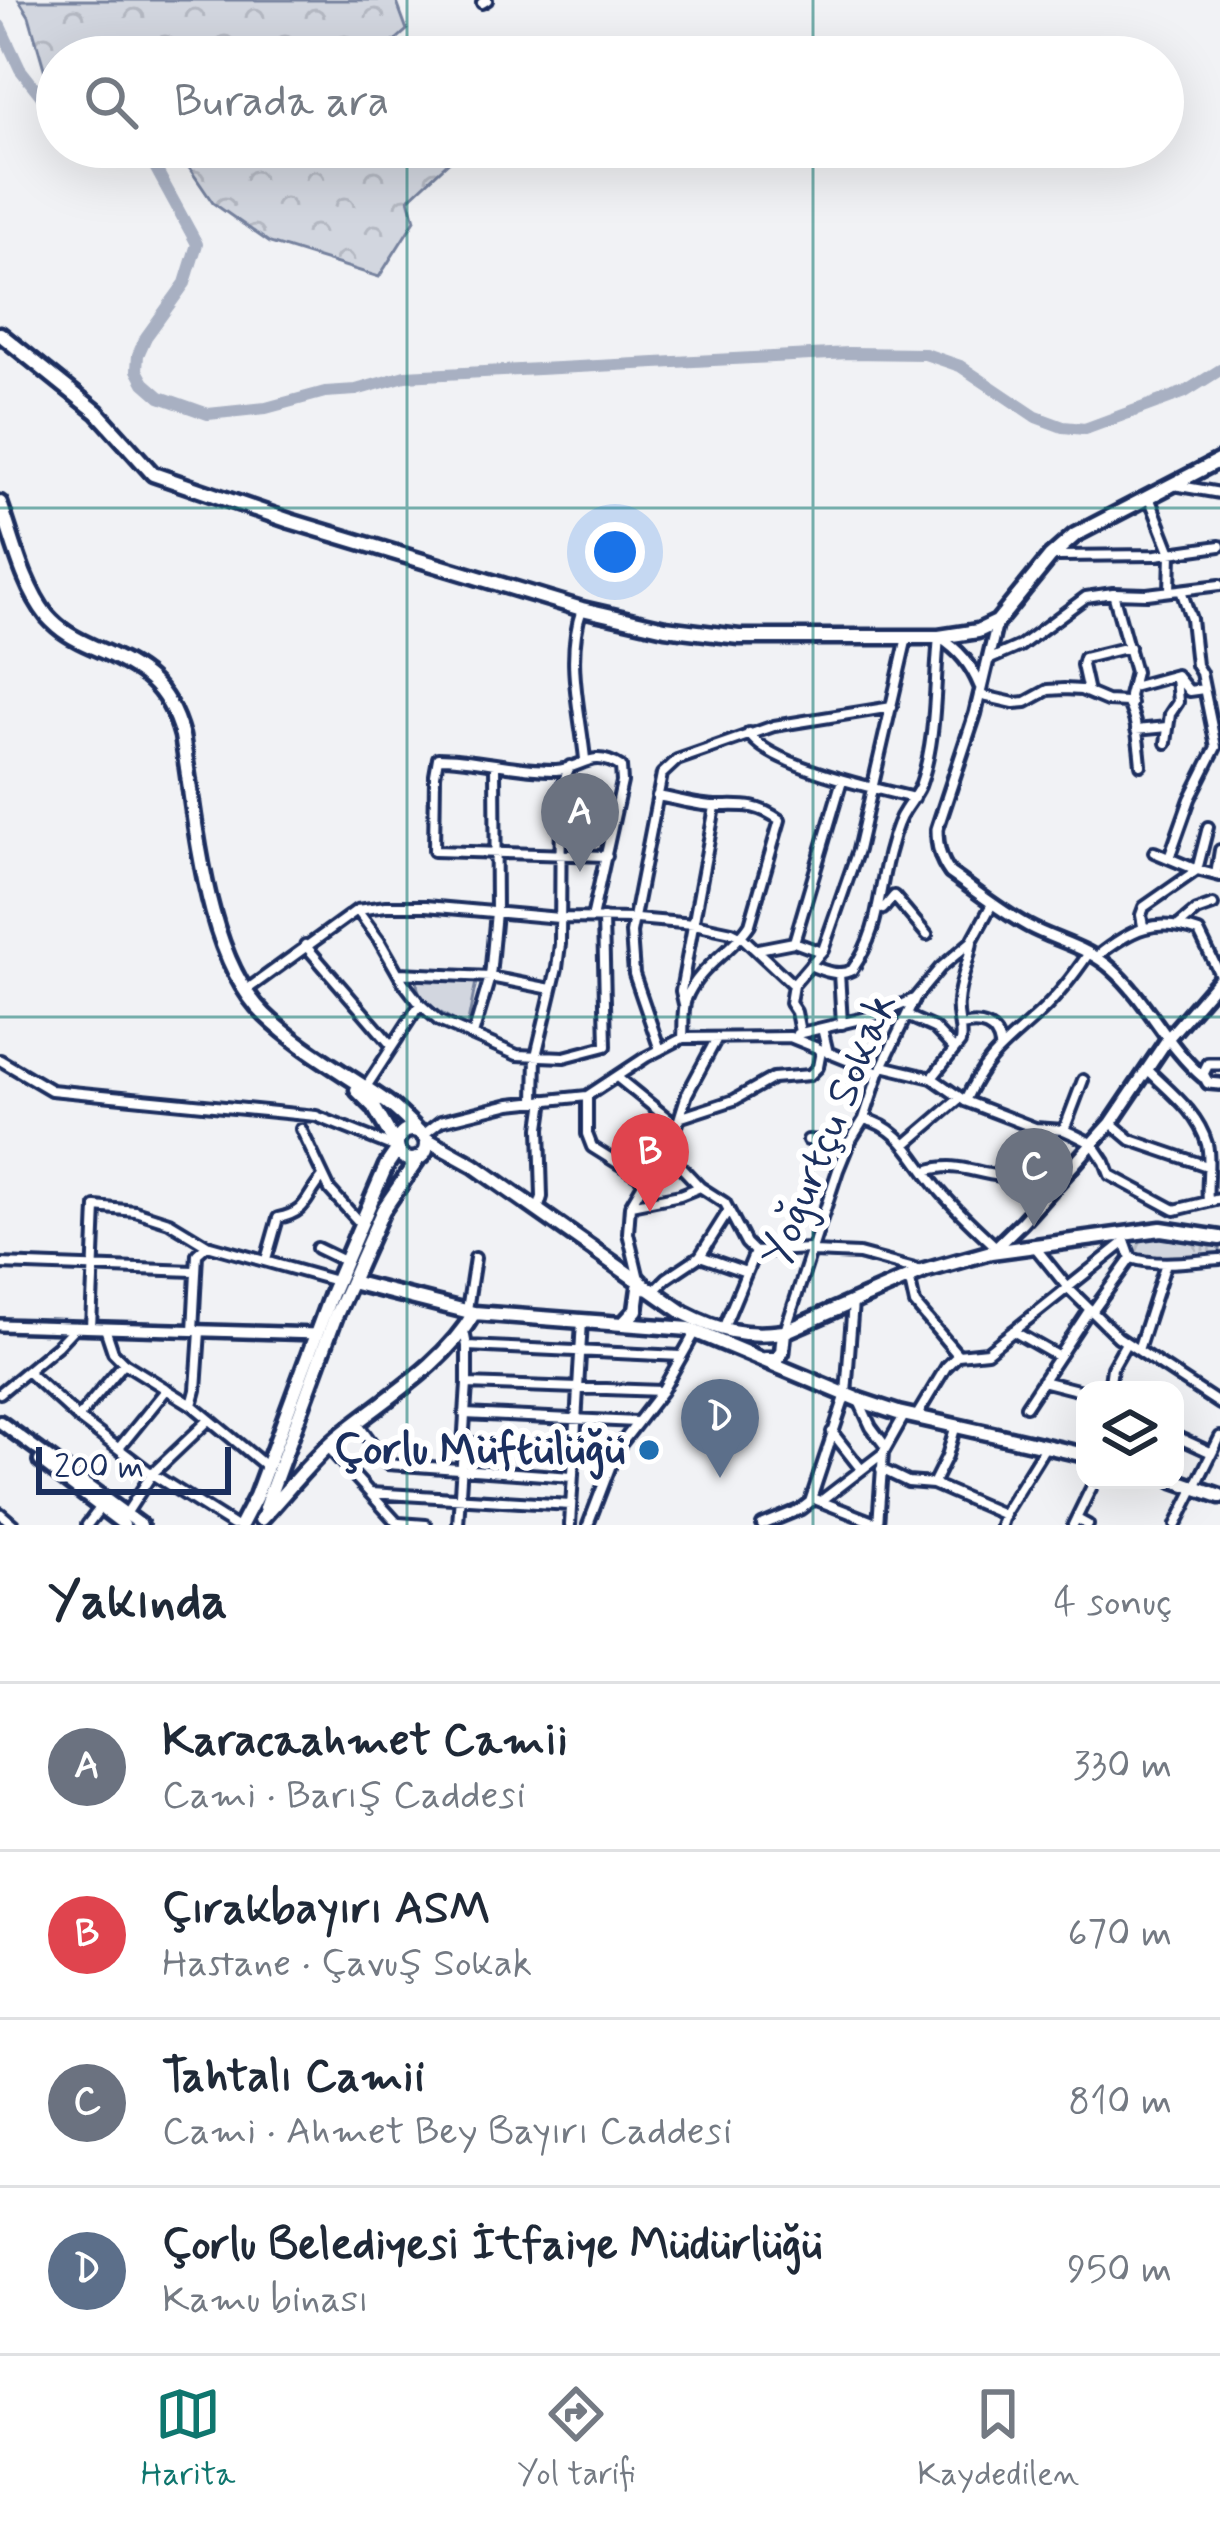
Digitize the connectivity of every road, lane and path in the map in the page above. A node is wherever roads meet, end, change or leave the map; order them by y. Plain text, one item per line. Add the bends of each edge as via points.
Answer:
1 (0, 334) edge
2 (1220, 460) edge
3 (1173, 485) junction
4 (1220, 493) edge
5 (1149, 497) junction
6 (0, 503) edge
7 (1220, 546) edge
8 (1172, 553) junction
9 (1050, 557) junction
10 (1220, 585) edge
11 (1176, 590) junction
12 (1113, 593) junction
13 (582, 610) junction
14 (997, 622) junction
15 (907, 637) junction
16 (939, 637) junction
17 (1129, 647) junction
18 (987, 660) junction
19 (1176, 675) junction
20 (1132, 687) junction
21 (1204, 689) junction
22 (979, 690) junction
23 (1088, 694) junction
24 (1131, 705) junction
25 (892, 707) junction
26 (1220, 707) edge
27 (1208, 710) junction
28 (1167, 727) junction
29 (1136, 730) junction
30 (749, 733) junction
31 (1166, 743) dead end
32 (585, 759) junction
33 (495, 764) junction
34 (1141, 764) dead end
35 (572, 765) junction
36 (842, 779) junction
37 (873, 788) junction
38 (657, 796) junction
39 (914, 798) junction
40 (715, 806) junction
41 (1208, 827) dead end
42 (1220, 850) edge
43 (1154, 852) dead end
44 (560, 853) junction
45 (497, 854) junction
46 (607, 856) junction
47 (1169, 858) junction
48 (1197, 870) junction
49 (1218, 876) edge
50 (992, 904) junction
51 (1214, 905) dead end
52 (357, 910) junction
53 (496, 912) junction
54 (879, 916) junction
55 (559, 918) junction
56 (597, 918) junction
57 (636, 919) junction
58 (694, 924) junction
59 (1143, 926) junction
60 (1177, 926) junction
61 (927, 935) dead end
62 (742, 937) junction
63 (972, 941) junction
64 (794, 942) junction
65 (305, 945) junction
66 (757, 949) junction
67 (821, 952) junction
68 (1093, 955) junction
69 (811, 965) junction
70 (398, 973) junction
71 (838, 973) junction
72 (1220, 976) edge
73 (490, 977) junction
74 (793, 985) junction
75 (551, 989) junction
76 (244, 992) junction
77 (915, 998) junction
78 (420, 1004) junction
79 (684, 1006) junction
80 (907, 1016) junction
81 (842, 1024) junction
82 (962, 1026) junction
83 (822, 1028) junction
84 (795, 1034) junction
85 (473, 1035) junction
86 (1169, 1037) junction
87 (683, 1038) junction
88 (717, 1039) junction
89 (392, 1046) junction
90 (1000, 1046) junction
91 (954, 1049) junction
92 (660, 1050) junction
93 (824, 1052) junction
94 (1182, 1055) junction
95 (536, 1056) junction
96 (0, 1060) edge
97 (325, 1061) junction
98 (1214, 1064) edge
99 (880, 1069) junction
100 (1148, 1069) junction
101 (1203, 1077) junction
102 (618, 1078) junction
103 (932, 1078) junction
104 (1083, 1080) dead end
105 (1220, 1085) edge
106 (365, 1088) junction
107 (587, 1096) junction
108 (963, 1099) junction
109 (539, 1100) junction
110 (864, 1119) junction
111 (679, 1122) junction
112 (1111, 1123) junction
113 (301, 1129) dead end
114 (1064, 1130) junction
115 (423, 1135) junction
116 (808, 1140) dead end
117 (849, 1143) junction
118 (1093, 1144) junction
119 (905, 1145) junction
120 (397, 1147) junction
121 (664, 1149) junction
122 (418, 1159) junction
123 (1207, 1166) junction
124 (926, 1172) junction
125 (323, 1177) junction
126 (643, 1179) junction
127 (1058, 1181) junction
128 (700, 1186) junction
129 (1220, 1199) edge
130 (1208, 1201) junction
131 (630, 1206) junction
132 (730, 1209) junction
133 (538, 1210) junction
134 (1175, 1210) junction
135 (362, 1226) junction
136 (1172, 1231) junction
137 (1124, 1238) junction
138 (1220, 1238) edge
139 (208, 1245) junction
140 (1035, 1246) junction
141 (317, 1248) dead end
142 (993, 1249) junction
143 (754, 1252) junction
144 (813, 1252) junction
145 (700, 1256) junction
146 (475, 1258) dead end
147 (1131, 1258) junction
148 (1220, 1258) edge
149 (266, 1260) junction
150 (346, 1262) junction
151 (1166, 1263) junction
152 (0, 1264) edge
153 (93, 1267) junction
154 (194, 1271) junction
155 (924, 1271) junction
156 (746, 1272) junction
157 (909, 1277) junction
158 (342, 1280) junction
159 (640, 1281) junction
160 (1068, 1288) junction
161 (654, 1291) junction
162 (853, 1302) junction
163 (1091, 1310) junction
164 (470, 1313) junction
165 (582, 1321) junction
166 (624, 1323) junction
167 (641, 1323) junction
168 (0, 1325) edge
169 (75, 1328) junction
170 (91, 1328) junction
171 (105, 1328) junction
172 (196, 1331) junction
173 (464, 1331) junction
174 (722, 1331) junction
175 (1013, 1331) junction
176 (697, 1332) junction
177 (784, 1332) junction
178 (317, 1334) junction
179 (1126, 1342) junction
180 (467, 1346) junction
181 (1138, 1350) junction
182 (579, 1352) junction
183 (958, 1355) junction
184 (682, 1356) junction
185 (1057, 1356) junction
186 (759, 1358) junction
187 (124, 1364) junction
188 (27, 1371) junction
189 (1042, 1381) junction
190 (1110, 1381) edge
191 (466, 1384) junction
192 (578, 1388) junction
193 (167, 1389) junction
194 (1076, 1390) edge
195 (662, 1391) junction
196 (0, 1393) edge
197 (852, 1397) junction
198 (1220, 1404) edge
199 (192, 1405) junction
200 (1026, 1406) dead end
201 (464, 1414) junction
202 (911, 1416) junction
203 (77, 1418) junction
204 (576, 1419) junction
205 (209, 1420) junction
206 (638, 1422) junction
207 (357, 1423) junction
208 (0, 1425) edge
209 (956, 1425) junction
210 (832, 1432) junction
211 (1220, 1437) edge
212 (1184, 1440) edge
213 (463, 1443) junction
214 (328, 1447) junction
215 (1045, 1447) junction
216 (118, 1448) junction
217 (574, 1449) junction
218 (617, 1449) junction
219 (884, 1450) junction
220 (1210, 1452) junction
221 (1076, 1453) edge
222 (283, 1461) junction
223 (311, 1466) junction
224 (266, 1467) junction
225 (861, 1469) junction
226 (881, 1469) junction
227 (461, 1470) junction
228 (152, 1474) junction
229 (572, 1477) junction
230 (1184, 1483) edge
231 (933, 1484) junction
232 (1193, 1486) junction
233 (1091, 1489) edge
234 (370, 1493) junction
235 (1220, 1496) edge
236 (460, 1498) junction
237 (815, 1501) junction
238 (571, 1505) junction
239 (100, 1508) junction
240 (0, 1513) edge
241 (125, 1520) edge
242 (788, 1520) edge
243 (1003, 1520) edge
244 (259, 1522) edge
245 (1075, 1522) edge
246 (398, 1524) edge
247 (878, 1524) edge
248 (14, 1525) edge
249 (87, 1525) edge
250 (141, 1525) edge
251 (237, 1525) edge
252 (426, 1525) edge
253 (458, 1525) edge
254 (570, 1525) edge
255 (589, 1525) edge
256 (762, 1525) edge
257 (1088, 1525) edge
258 (1176, 1525) edge

1 - 13 main road via 97,412 153,474
2 - 3 main road
3 - 4 street
3 - 5 main road
5 - 8 street
5 - 9 main road
6 - 76 main road via 46,614 66,634 145,673 175,715 206,880
7 - 8 street
8 - 9 street
8 - 11 street
9 - 14 main road
10 - 11 street
11 - 12 street
11 - 21 street via 1191,619
12 - 17 street
12 - 18 street via 1086,597
13 - 15 main road via 739,637
13 - 32 street via 572,653
14 - 16 main road
14 - 18 street
15 - 16 main road
15 - 25 street
16 - 22 street via 973,668
16 - 39 street via 934,726
17 - 20 street
17 - 23 street via 1084,658
18 - 22 street
19 - 20 street
19 - 21 street via 1189,692
19 - 28 street via 1178,702
20 - 24 street
21 - 27 street
22 - 23 street via 1014,703 1048,691
22 - 50 street via 937,842 950,873
23 - 24 street
24 - 29 street
25 - 30 street
25 - 37 street
26 - 27 street
27 - 47 street via 1216,747
28 - 29 street
28 - 31 street
29 - 34 street
30 - 36 street via 778,756
30 - 38 street via 677,760 662,774
32 - 35 street
32 - 46 street via 616,762 623,772
33 - 35 street
33 - 45 street
33 - 45 street via 438,758 434,851
35 - 44 street via 561,788
36 - 37 street
36 - 64 street
37 - 39 street
37 - 67 street
38 - 40 street
38 - 57 street
39 - 54 street via 892,841
40 - 58 street
40 - 62 street via 766,810 780,820
41 - 48 street
42 - 49 street
43 - 47 street
44 - 45 street
44 - 46 street
44 - 55 street
45 - 53 street
46 - 56 street
47 - 48 street
48 - 49 street
48 - 59 street via 1144,907
50 - 63 street, Yoğurtçu Sokak
50 - 68 street
51 - 60 street
52 - 53 street
52 - 65 street
52 - 70 street
53 - 55 street
53 - 73 street
54 - 61 street via 894,896
54 - 71 street via 852,970
55 - 56 street
55 - 75 street
56 - 57 street
56 - 95 street via 605,1046
57 - 58 street
57 - 92 street via 634,974
58 - 62 street
58 - 79 street
59 - 60 street
59 - 68 street
60 - 72 street via 1199,932
62 - 66 street
62 - 79 street via 698,978
63 - 77 street, Yoğurtçu Sokak
63 - 82 street via 958,995
64 - 66 street
64 - 67 street
65 - 76 street
65 - 89 street
66 - 74 street
67 - 69 street
68 - 86 street
68 - 90 street
69 - 71 street
69 - 74 street
70 - 73 street
70 - 78 street
71 - 81 street
72 - 86 main road
73 - 75 street
73 - 85 street
74 - 84 street
75 - 95 street
76 - 97 main road
77 - 80 street, Yoğurtçu Sokak
77 - 81 street
78 - 85 street
78 - 89 street
79 - 87 street
80 - 91 street
80 - 99 street, Yoğurtçu Sokak
81 - 83 street
82 - 90 street via 992,1028
82 - 91 street
83 - 84 street
83 - 93 street
84 - 88 street
84 - 93 street
85 - 95 street
86 - 94 street
86 - 100 main road
87 - 88 street
87 - 92 street
88 - 111 street
89 - 106 street
90 - 108 street
91 - 103 street
92 - 102 street
93 - 99 street
93 - 111 street via 810,1075 773,1078
94 - 98 street
94 - 101 street
95 - 109 street
96 - 120 street via 51,1090 316,1116
97 - 106 main road
97 - 120 main road via 366,1099
98 - 101 street
99 - 103 street
99 - 110 street, Yoğurtçu Sokak
100 - 112 main road
100 - 123 street via 1193,1116 1209,1148
101 - 105 street
102 - 107 street
102 - 111 street
103 - 108 street
104 - 114 street
106 - 115 main road
107 - 109 street
107 - 126 street via 592,1148
108 - 114 street via 1035,1128
108 - 119 street
109 - 115 street via 441,1121
109 - 133 street
110 - 117 street, Yoğurtçu Sokak
110 - 119 street via 882,1123
111 - 121 street
112 - 118 main road
112 - 123 street via 1131,1139
113 - 125 street
114 - 118 street
115 - 120 main road via 404,1132
115 - 122 main road via 427,1148
115 - 133 main road
116 - 117 street
117 - 144 street, Yoğurtçu Sokak
118 - 127 main road
118 - 134 street via 1110,1175
119 - 124 street
120 - 122 main road
120 - 135 main road
121 - 126 street
121 - 128 street
122 - 158 main road
123 - 130 street
124 - 127 street via 950,1165
124 - 142 street
125 - 135 street
125 - 149 street via 295,1215 278,1218
126 - 131 street
127 - 142 main road
128 - 131 street
128 - 132 street
129 - 130 street
130 - 134 street
131 - 159 street
132 - 143 street
132 - 145 street
133 - 159 main road
134 - 136 street
135 - 150 main road
136 - 137 main road
136 - 138 main road
137 - 140 main road
137 - 147 street
137 - 160 street
139 - 149 street
139 - 153 street via 135,1210 96,1207
139 - 154 street
140 - 142 main road
140 - 160 street
141 - 150 street
142 - 155 main road
143 - 144 street
143 - 156 street
144 - 155 street
144 - 177 street, Yoğurtçu Sokak
145 - 156 street
145 - 161 street
146 - 164 street
147 - 151 street
147 - 163 street
148 - 151 street
149 - 158 street
150 - 158 main road
151 - 181 street
152 - 153 street
153 - 154 street
153 - 170 street
154 - 172 street
155 - 157 main road
156 - 174 street
157 - 162 main road
157 - 183 street via 914,1304
158 - 164 main road
158 - 178 main road
158 - 222 main road
159 - 161 main road
159 - 166 main road
160 - 163 street
160 - 175 street
161 - 167 main road
161 - 174 main road
162 - 177 main road
162 - 197 street
163 - 179 street
163 - 185 street
164 - 165 main road
164 - 173 main road
165 - 166 main road
165 - 182 street
166 - 167 main road
167 - 176 main road
168 - 169 street
169 - 170 street
169 - 188 street
170 - 171 street
171 - 172 street
171 - 187 street
172 - 178 street
172 - 199 street
173 - 180 street
173 - 207 main road
174 - 177 main road
175 - 183 street via 987,1352
175 - 185 street
176 - 184 street
176 - 186 main road
177 - 186 main road via 777,1359
178 - 224 main road
179 - 181 street
179 - 190 street
180 - 182 street
180 - 191 street
181 - 198 street
182 - 184 street
182 - 192 street
183 - 202 street
184 - 195 street
185 - 189 street
186 - 197 main road
187 - 193 street
187 - 203 street
188 - 196 street
188 - 203 street
189 - 194 street
189 - 200 street
191 - 192 street
191 - 201 street
192 - 195 street
192 - 204 street
193 - 199 street
193 - 216 street
195 - 206 street
197 - 202 main road
197 - 210 street
197 - 219 street
199 - 205 street
201 - 204 street
201 - 213 street
202 - 209 main road
202 - 219 street
203 - 216 street
204 - 206 street
204 - 217 street
205 - 224 street
205 - 228 street
206 - 218 street
207 - 214 main road
207 - 227 street via 386,1464
208 - 239 main road
208 - 241 main road
209 - 215 main road
209 - 231 street
210 - 225 street
210 - 237 street
211 - 220 street
212 - 220 street
213 - 217 street
213 - 227 street
214 - 223 main road
214 - 234 street
215 - 221 main road
215 - 243 street
216 - 228 street
217 - 218 street
217 - 229 street
218 - 255 street
219 - 225 street
219 - 226 street
220 - 232 street
222 - 223 main road via 292,1469
222 - 244 main road
223 - 244 main road
224 - 251 main road
225 - 237 street
226 - 231 street
226 - 247 street
227 - 229 street
227 - 236 street
228 - 241 street
228 - 251 street
229 - 238 street
230 - 232 main road
231 - 243 street
232 - 235 main road
232 - 258 street
233 - 245 street
234 - 236 street
234 - 246 street
236 - 238 street
236 - 253 street
237 - 242 street
237 - 247 street
238 - 254 street
239 - 241 main road
239 - 249 street
240 - 248 street
241 - 250 main road
242 - 256 street
245 - 257 street
246 - 252 street

